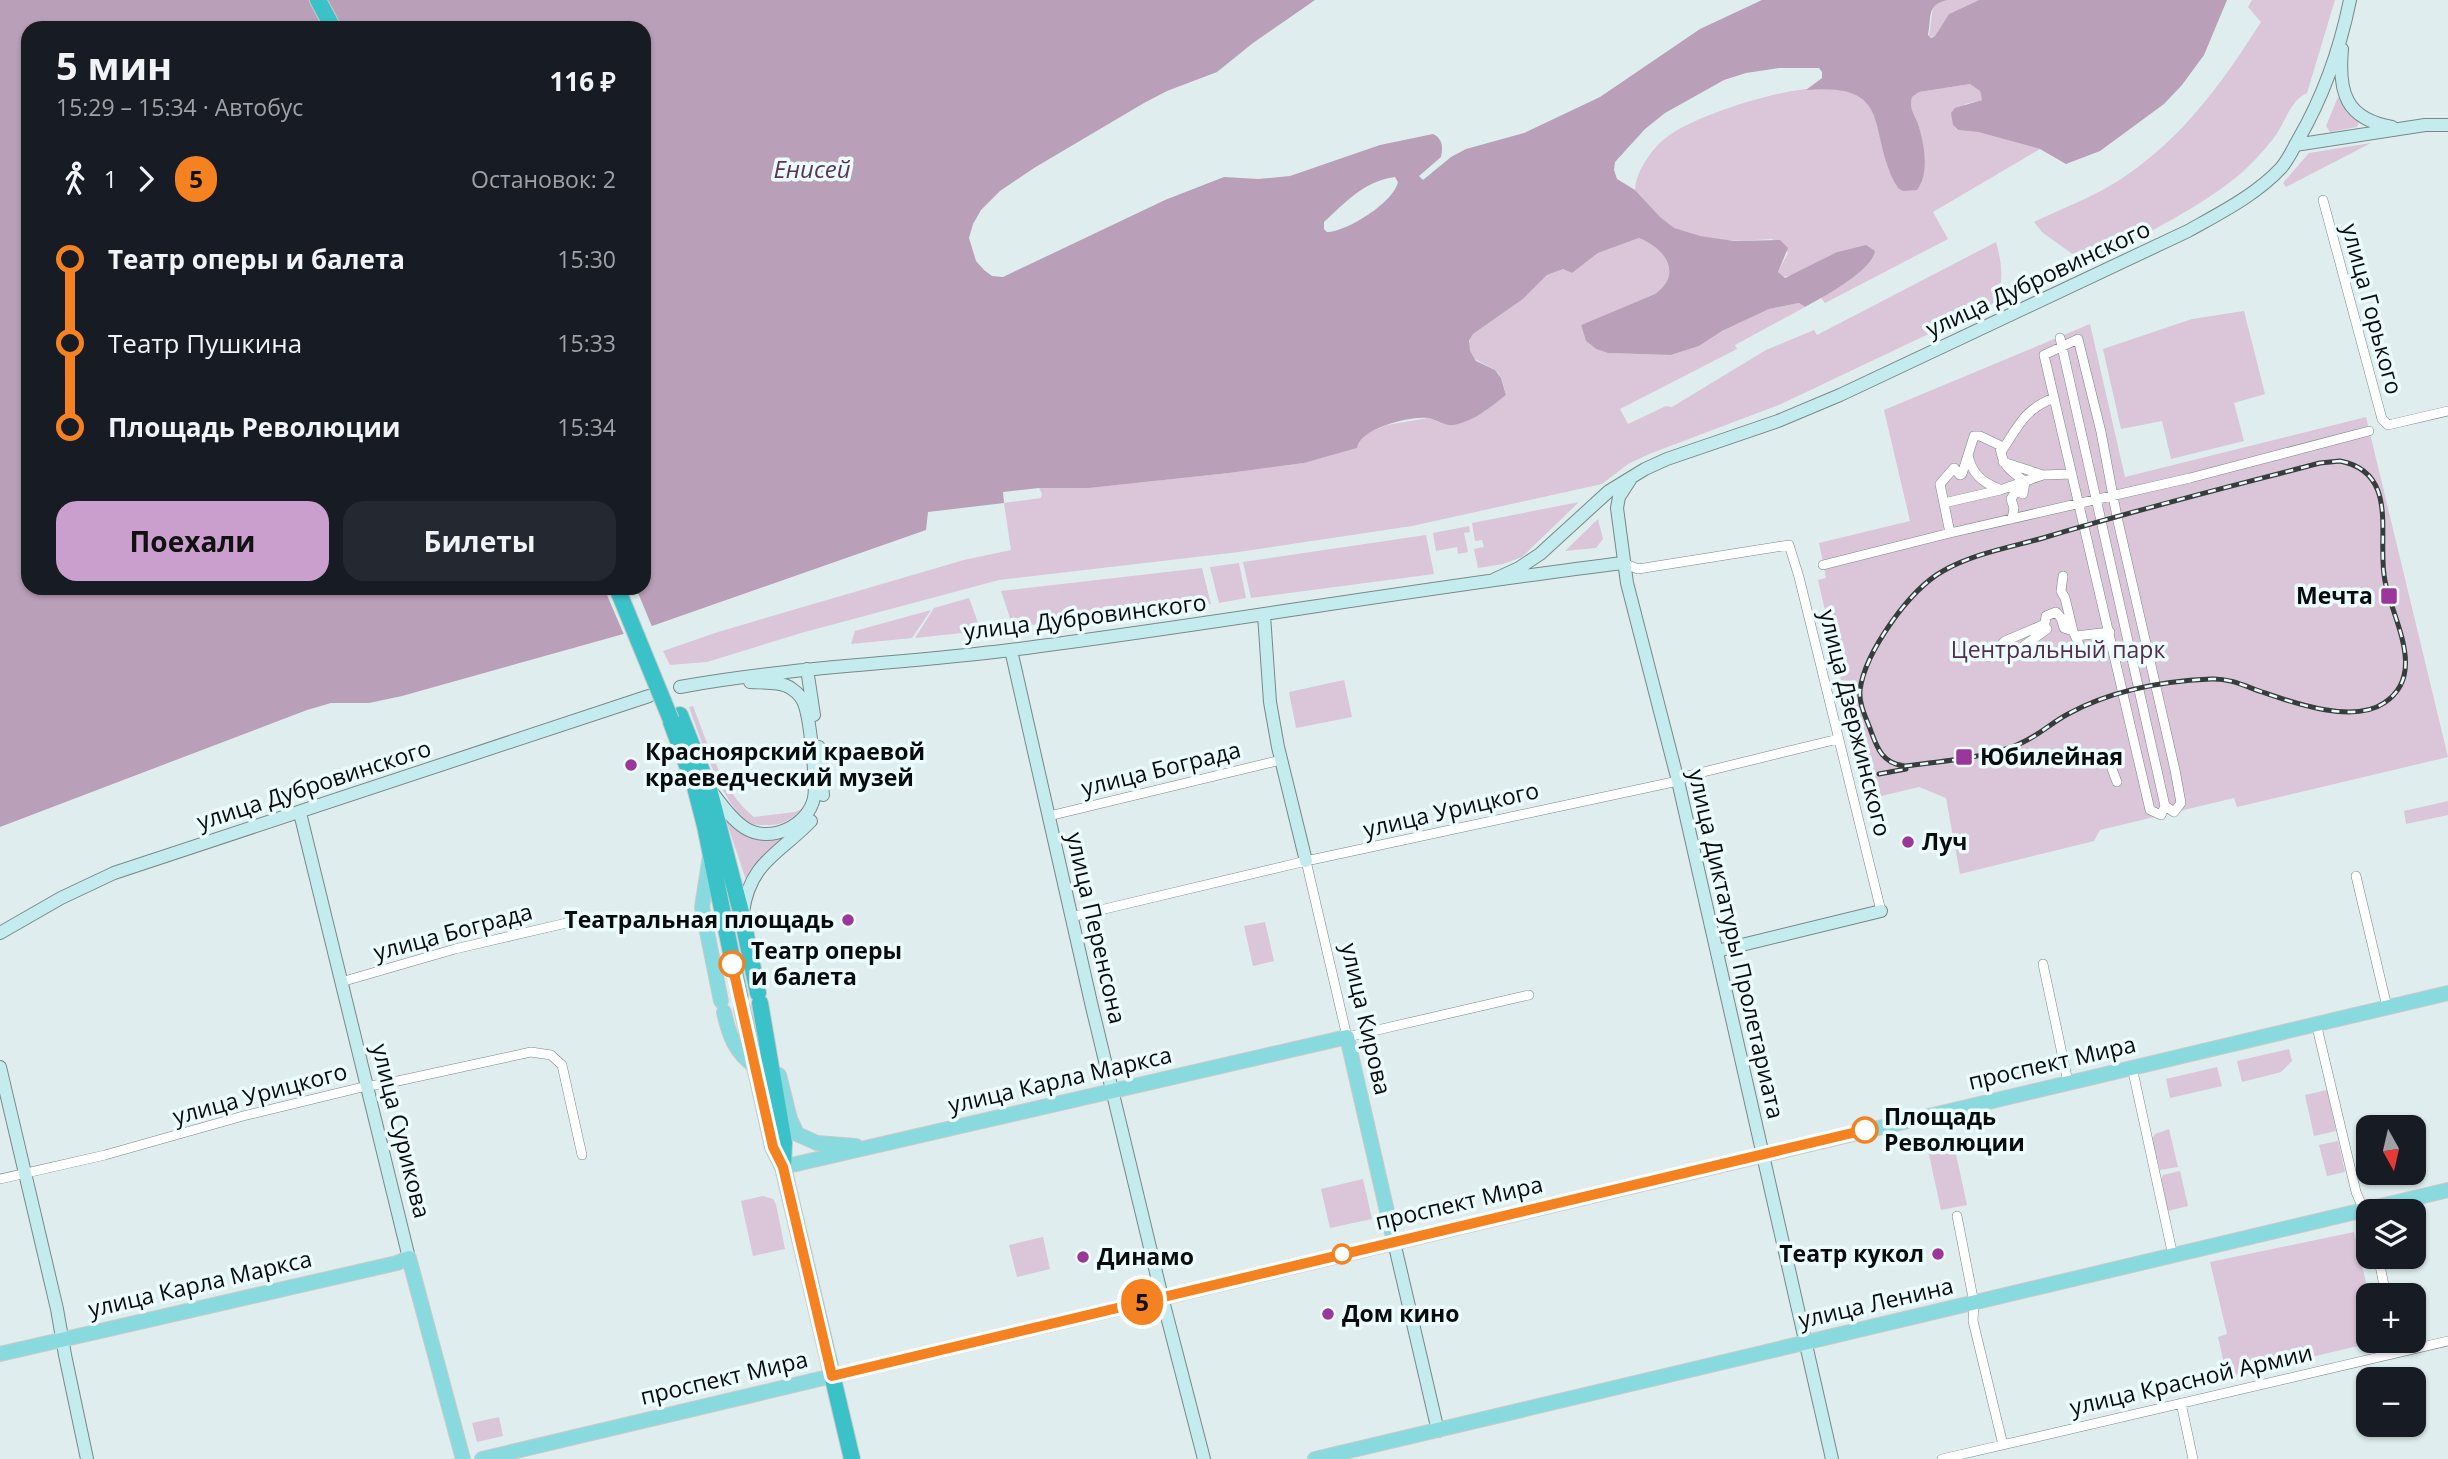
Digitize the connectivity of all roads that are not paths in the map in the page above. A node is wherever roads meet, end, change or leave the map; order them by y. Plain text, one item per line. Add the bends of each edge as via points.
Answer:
1 (318, 0) edge
2 (327, 0) edge
3 (2350, 0) edge
4 (329, 21) edge
5 (338, 21) edge
6 (2343, 28) junction
7 (2448, 125) edge
8 (2403, 129) junction
9 (2295, 145) junction
10 (2323, 200) dead end
11 (2061, 342) junction
12 (2054, 398) junction
13 (2448, 411) edge
14 (2369, 431) dead end
15 (1968, 455) junction
16 (2002, 457) junction
17 (2072, 474) junction
18 (2043, 475) junction
19 (1632, 477) junction
20 (2025, 482) junction
21 (2000, 490) junction
22 (2112, 497) junction
23 (2096, 500) junction
24 (1944, 503) junction
25 (2079, 505) junction
26 (2012, 519) junction
27 (1950, 533) junction
28 (1789, 545) joint
29 (1623, 563) junction
30 (1823, 565) dead end
31 (2063, 576) dead end
32 (1495, 579) junction
33 (2061, 591) junction
34 (620, 595) edge
35 (627, 595) edge
36 (2056, 612) junction
37 (1264, 615) junction
38 (2046, 626) junction
39 (2071, 631) junction
40 (2024, 632) junction
41 (2109, 632) junction
42 (1011, 650) junction
43 (2082, 651) dead end
44 (1989, 657) dead end
45 (807, 669) junction
46 (722, 679) junction
47 (680, 687) dead end
48 (649, 696) dead end
49 (675, 718) junction
50 (1838, 739) junction
51 (1281, 760) junction
52 (2112, 769) dead end
53 (1678, 781) junction
54 (2117, 782) dead end
55 (709, 789) junction
56 (2165, 806) junction
57 (300, 813) junction
58 (1049, 816) junction
59 (710, 854) junction
60 (1306, 861) junction
61 (2356, 876) dead end
62 (1881, 911) joint
63 (742, 916) junction
64 (1071, 917) junction
65 (575, 921) dead end
66 (0, 933) edge
67 (1717, 951) junction
68 (2043, 964) dead end
69 (341, 982) junction
70 (2448, 992) edge
71 (1529, 995) dead end
72 (2387, 1007) junction
73 (2316, 1023) junction
74 (766, 1031) junction
75 (1347, 1037) junction
76 (0, 1067) edge
77 (756, 1067) junction
78 (2132, 1067) junction
79 (2068, 1082) junction
80 (367, 1086) junction
81 (1113, 1091) junction
82 (872, 1147) junction
83 (582, 1154) dead end
84 (1763, 1154) junction
85 (783, 1167) junction
86 (24, 1174) junction
87 (0, 1179) edge
88 (2448, 1190) edge
89 (2359, 1199) edge
90 (2418, 1199) edge
91 (1956, 1216) dead end
92 (2356, 1217) edge
93 (1394, 1242) junction
94 (2173, 1256) junction
95 (408, 1258) junction
96 (1162, 1297) junction
97 (1974, 1303) junction
98 (62, 1339) junction
99 (2448, 1340) edge
100 (1806, 1343) junction
101 (2426, 1345) edge
102 (2391, 1353) edge
103 (0, 1354) edge
104 (832, 1376) junction
105 (2181, 1403) junction
106 (1438, 1431) junction
107 (2003, 1445) junction
108 (87, 1459) edge
109 (463, 1459) edge
110 (482, 1459) edge
111 (852, 1459) edge
112 (1205, 1459) edge
113 (1315, 1459) edge
114 (1832, 1459) edge
115 (1942, 1459) edge
116 (2193, 1459) edge

1 - 4 highway
2 - 5 highway
3 - 6 main road, улица Дубровинского
6 - 8 main road via 2340,72 2349,105 2367,121
6 - 9 main road, улица Дубровинского via 2316,108
7 - 8 main road
8 - 9 main road
9 - 19 main road, улица Дубровинского via 2284,165 2267,181 2189,231 1840,395 1667,459
10 - 13 street, улица Горького via 2382,419 2388,425
11 - 12 street via 2044,355
11 - 22 street via 2078,339
11 - 23 street
12 - 16 street via 2036,405
12 - 17 street
14 - 22 street
15 - 16 street via 1974,436 1980,436 1999,445
15 - 21 street via 1979,478
15 - 24 street via 1962,474 1954,468 1940,484
16 - 18 street
16 - 20 street via 2009,470
17 - 18 street
17 - 25 street
18 - 20 street
19 - 29 main road via 1618,502
19 - 32 main road, улица Дубровинского via 1609,491 1539,554
20 - 21 street
20 - 26 street via 2023,494 2016,491 2011,499
21 - 24 street
22 - 23 street
22 - 56 street via 2175,770 2180,803 2174,812
23 - 25 street
23 - 56 street
24 - 27 street
25 - 26 street
25 - 41 street
26 - 27 street
27 - 30 street
28 - 29 street, улица Дубровинского via 1638,569
28 - 50 street, улица Дзержинского
29 - 32 main road, улица Дубровинского
29 - 53 main road, улица Диктатуры Пролетариата
31 - 33 street
32 - 37 main road, улица Дубровинского
33 - 36 street
33 - 39 street
34 - 49 highway, bridge
35 - 49 highway
36 - 38 street via 2046,616
36 - 39 street
37 - 42 main road, улица Дубровинского
37 - 51 main road, улица Кирова via 1270,702
38 - 39 street via 2054,632
38 - 40 street
38 - 40 street via 2028,643
39 - 41 street
39 - 43 street
40 - 44 street via 2005,641
41 - 56 street via 2150,810 2161,816
42 - 45 main road, улица Дубровинского
42 - 58 main road, улица Перенсона
45 - 46 main road, улица Дубровинского
45 - 63 main road via 823,797 810,821 758,868 748,886
46 - 47 main road, улица Дубровинского
46 - 55 main road via 774,683 799,695 806,715 814,798 810,810 791,828 778,833 753,832
48 - 57 main road, улица Дубровинского
49 - 55 highway
49 - 59 highway
50 - 53 street, улица Урицкого
50 - 62 street, улица Дзержинского
51 - 58 street, улица Бограда
51 - 60 main road, улица Кирова
52 - 54 street
53 - 60 street, улица Урицкого
53 - 67 main road, улица Диктатуры Пролетариата
55 - 63 highway
57 - 66 main road, улица Дубровинского via 114,873
57 - 69 main road, улица Сурикова
58 - 64 main road, улица Перенсона
59 - 77 highway
59 - 77 main road via 702,907 722,1007 729,1035
60 - 64 street, улица Урицкого
60 - 75 street, улица Кирова
61 - 72 street
62 - 67 main road
63 - 74 highway
64 - 81 main road, улица Перенсона
65 - 69 street, улица Бограда
67 - 84 main road, улица Диктатуры Пролетариата
68 - 79 street
69 - 80 main road, улица Сурикова
70 - 72 main road, проспект Мира
71 - 75 street
72 - 73 main road, проспект Мира
73 - 78 main road, проспект Мира
73 - 89 street
74 - 82 main road via 797,1134 817,1143
74 - 85 highway via 784,1143
75 - 81 main road, улица Карла Маркса
75 - 93 main road, улица Кирова
76 - 86 main road
77 - 85 highway via 773,1147
78 - 79 main road, проспект Мира
78 - 94 street
79 - 84 main road, проспект Мира
80 - 83 street, улица Урицкого via 531,1052 551,1055 562,1065
80 - 86 street, улица Урицкого
80 - 95 main road, улица Сурикова
81 - 82 main road, улица Карла Маркса
81 - 96 main road, улица Перенсона
82 - 85 main road, улица Карла Маркса
84 - 93 main road, проспект Мира
84 - 100 main road, улица Диктатуры Пролетариата
85 - 104 highway
86 - 87 street, улица Урицкого
86 - 98 main road
88 - 90 main road, улица Ленина
91 - 97 street
92 - 94 main road, улица Ленина
93 - 96 main road, проспект Мира
93 - 106 main road, улица Кирова
94 - 97 main road, улица Ленина
95 - 98 main road, улица Карла Маркса
95 - 109 main road, улица Сурикова
96 - 104 main road, проспект Мира
96 - 112 main road, улица Перенсона
97 - 100 main road, улица Ленина
97 - 107 street via 1973,1321
98 - 103 main road, улица Карла Маркса
98 - 108 main road
99 - 101 street, улица Красной Армии
100 - 106 main road, улица Ленина
100 - 114 main road, улица Диктатуры Пролетариата
102 - 105 street, улица Красной Армии
104 - 110 main road, проспект Мира
104 - 111 highway
105 - 107 street, улица Красной Армии
105 - 116 street
106 - 113 main road, улица Ленина
107 - 115 street, улица Красной Армии

